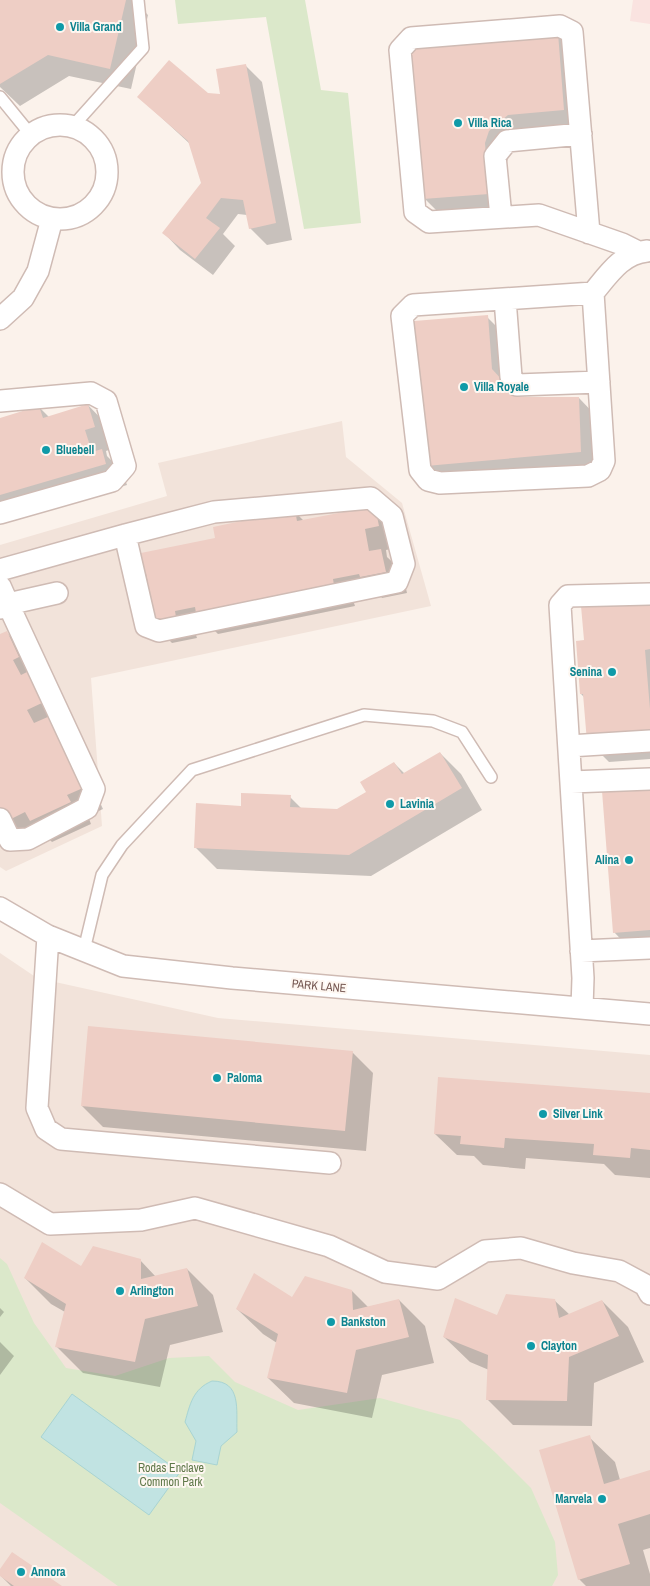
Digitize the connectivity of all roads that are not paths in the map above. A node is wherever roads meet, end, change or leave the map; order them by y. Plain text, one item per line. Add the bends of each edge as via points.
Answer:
1 (138, 0) edge
2 (0, 97) edge
3 (73, 126) junction
4 (580, 134) junction
5 (31, 135) junction
6 (501, 217) junction
7 (52, 219) junction
8 (589, 233) junction
9 (644, 252) edge
10 (593, 293) junction
11 (505, 298) junction
12 (0, 319) edge
13 (599, 382) junction
14 (0, 401) edge
15 (0, 513) edge
16 (125, 535) junction
17 (0, 570) edge
18 (57, 592) dead end
19 (650, 594) edge
20 (3, 599) edge
21 (650, 742) edge
22 (569, 746) junction
23 (491, 777) dead end
24 (650, 779) edge
25 (571, 782) junction
26 (0, 819) edge
27 (0, 908) edge
28 (48, 936) junction
29 (650, 948) edge
30 (84, 950) junction
31 (581, 951) junction
32 (582, 1008) junction
33 (650, 1014) edge
34 (330, 1163) dead end
35 (0, 1194) edge
36 (650, 1294) edge

1 - 3 lane via 143,48
2 - 5 lane
3 - 5 street via 44,128
3 - 7 street via 89,134 101,148 107,164 107,183 100,199 86,211 70,219
4 - 6 street via 507,141 495,156
4 - 6 street via 572,32 560,26 412,38 400,50 415,212 429,222
4 - 8 street
5 - 7 street via 18,149 13,166 14,184 22,200 35,212
6 - 8 street via 539,215
7 - 12 street via 38,271 23,298
8 - 9 street
9 - 10 street via 622,260
10 - 11 street
10 - 13 street
11 - 13 street via 511,377 517,385
11 - 13 street via 413,305 402,316 420,470 428,480 440,483 588,476 600,470 604,461
14 - 15 street via 91,393 106,401 125,466 112,481
16 - 16 street via 214,512 371,498 392,516 404,564 397,582 159,631 146,626
16 - 17 street
18 - 20 street
19 - 22 street via 568,596 560,605
20 - 26 street via 94,789 87,808 28,839 10,840
21 - 22 street
22 - 25 street
23 - 30 lane via 462,732 433,721 364,715 192,770 122,845 102,875
24 - 25 street
25 - 31 street
27 - 28 street, PARK LANE
28 - 30 street, PARK LANE
28 - 34 street via 37,1108 46,1130 61,1139
29 - 31 street
30 - 32 street, PARK LANE via 123,966
31 - 32 street
32 - 33 street, PARK LANE
35 - 36 street via 50,1224 141,1220 195,1208 329,1246 385,1272 438,1279 485,1251 521,1248 573,1263 619,1271 645,1285

